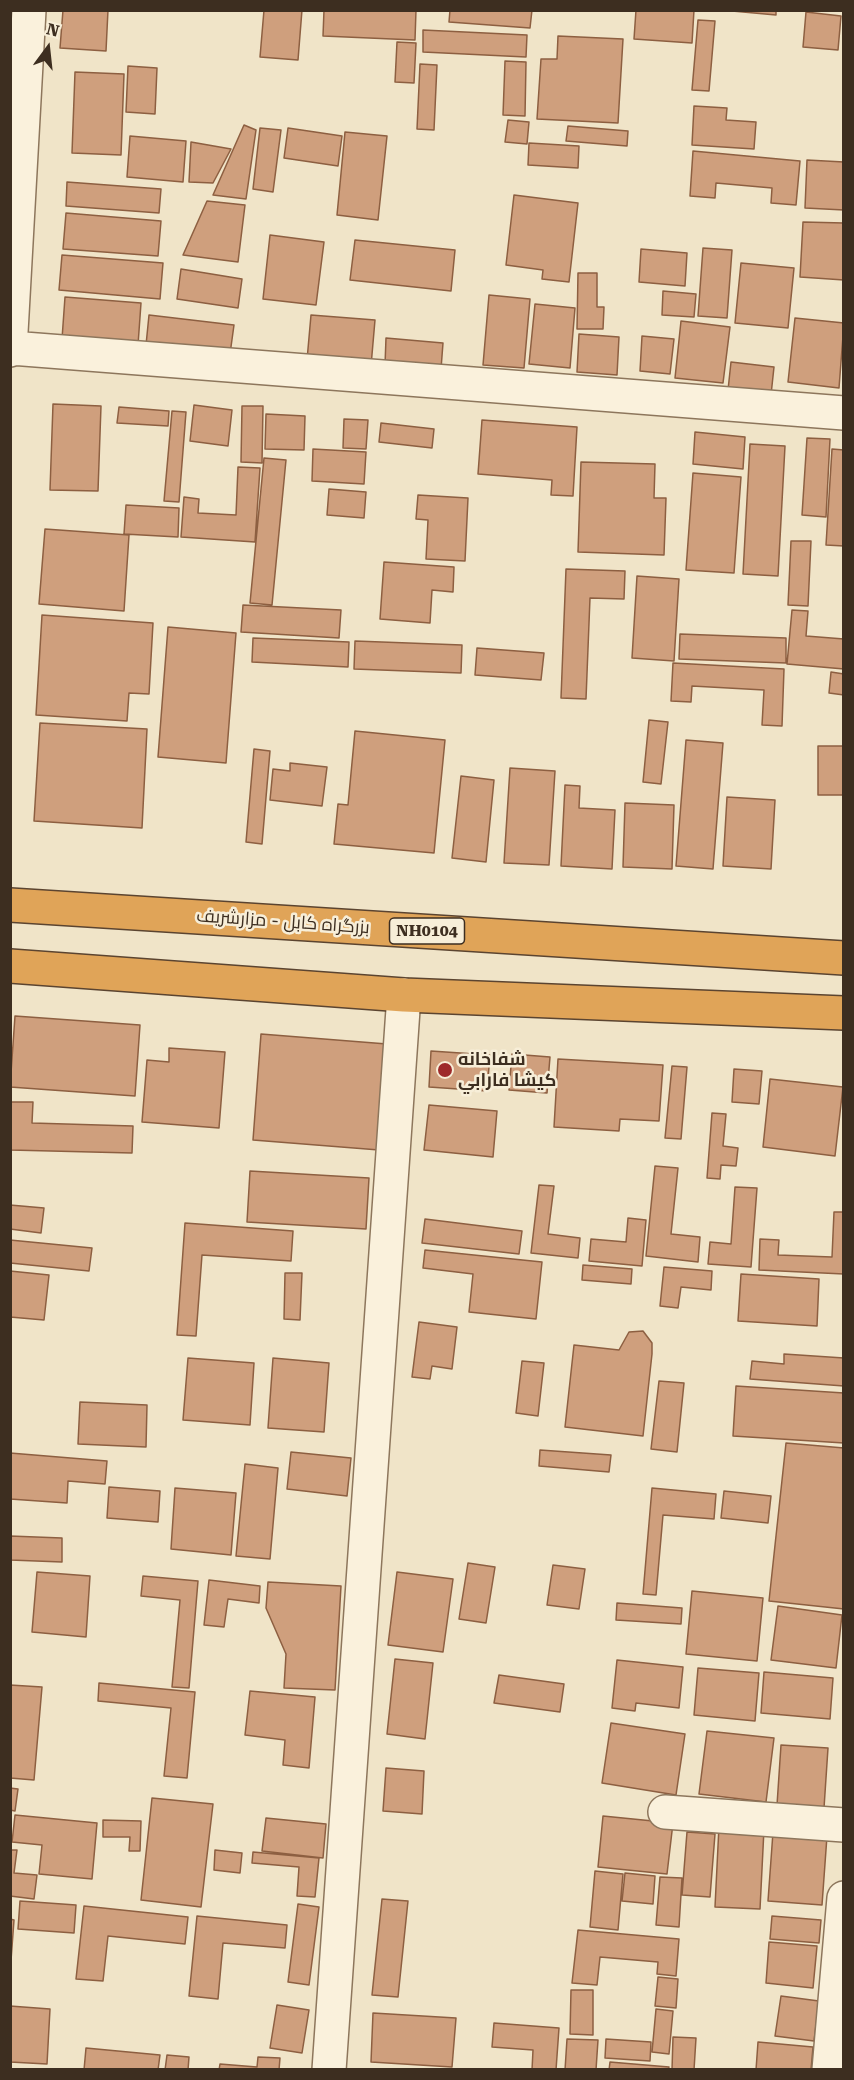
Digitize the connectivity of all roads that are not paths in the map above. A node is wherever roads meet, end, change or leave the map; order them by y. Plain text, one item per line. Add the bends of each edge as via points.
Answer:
1 (29, 10) edge
2 (11, 349) edge
3 (843, 413) edge
4 (10, 905) edge
5 (843, 958) edge
6 (10, 966) edge
7 (404, 995) junction
8 (843, 1012) edge
9 (665, 1812) dead end
10 (843, 1825) edge
11 (843, 1898) edge
12 (329, 2070) edge
13 (829, 2070) edge

1 - 2 street
2 - 3 street
4 - 5 highway, بزرگراه کابل - مزارشریف / NH0104
6 - 7 highway
7 - 8 highway
7 - 12 street
9 - 10 street
11 - 13 street

